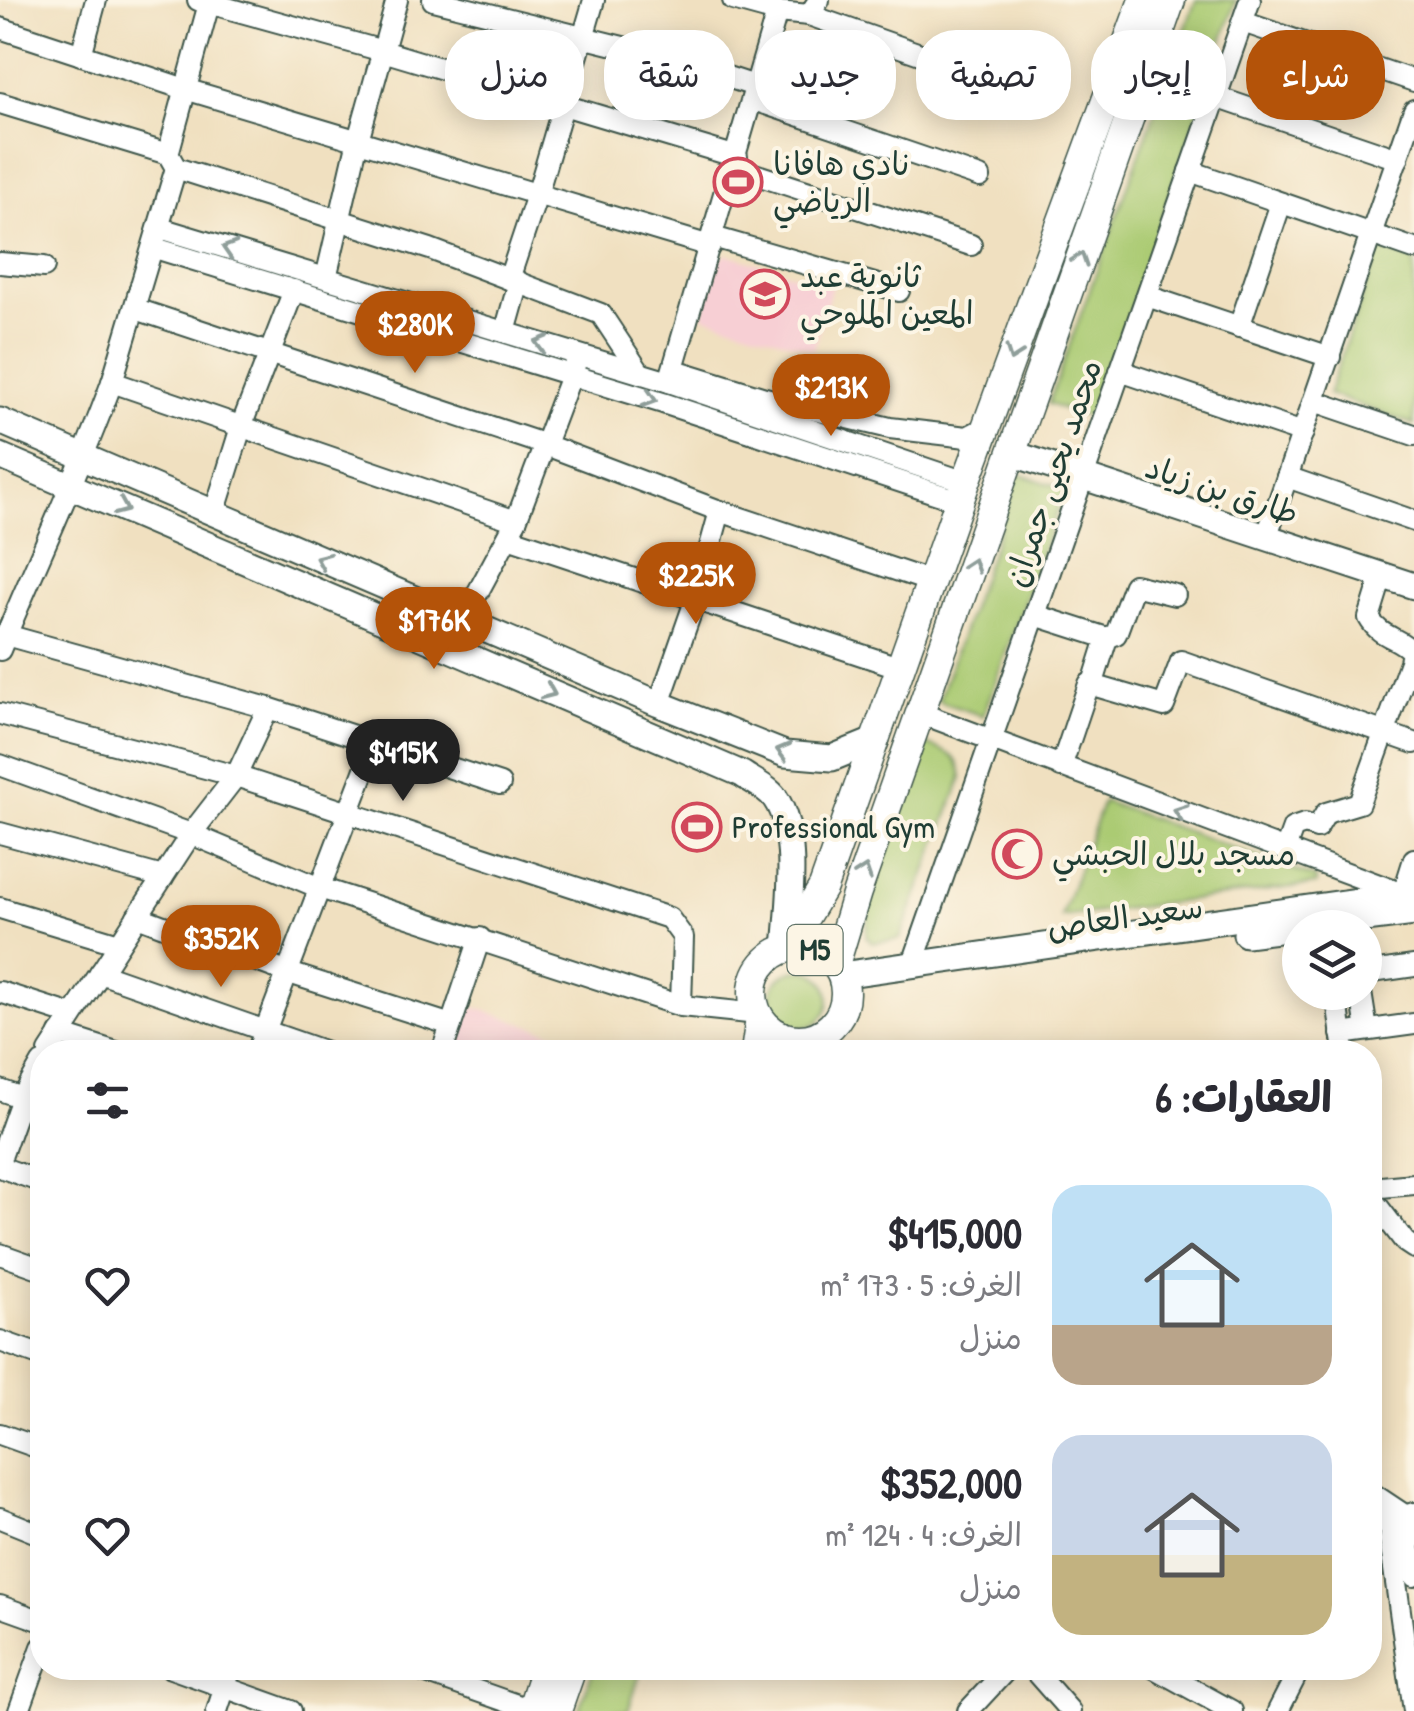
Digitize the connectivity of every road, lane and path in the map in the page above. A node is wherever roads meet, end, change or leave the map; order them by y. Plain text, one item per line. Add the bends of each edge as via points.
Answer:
1 (96, 0) edge
2 (397, 0) edge
3 (434, 0) edge
4 (594, 0) edge
5 (732, 0) edge
6 (1143, 0) edge
7 (1171, 0) edge
8 (1250, 0) edge
9 (206, 1) edge
10 (814, 8) edge
11 (777, 12) junction
12 (1242, 22) junction
13 (0, 28) edge
14 (557, 30) edge
15 (584, 30) edge
16 (772, 30) edge
17 (584, 37) edge
18 (383, 51) junction
19 (916, 51) edge
20 (80, 55) junction
21 (1226, 68) edge
22 (445, 69) edge
23 (1414, 81) edge
24 (185, 88) junction
25 (755, 93) edge
26 (755, 96) edge
27 (1226, 100) edge
28 (0, 103) edge
29 (1414, 110) edge
30 (584, 111) edge
31 (558, 120) edge
32 (828, 120) edge
33 (1208, 120) edge
34 (358, 140) junction
35 (1405, 149) edge
36 (172, 161) junction
37 (735, 162) junction
38 (1190, 172) junction
39 (980, 177) dead end
40 (538, 195) junction
41 (1281, 203) junction
42 (340, 221) junction
43 (1372, 235) junction
44 (157, 238) junction
45 (712, 242) junction
46 (972, 245) dead end
47 (1414, 249) edge
48 (0, 263) edge
49 (44, 267) dead end
50 (326, 278) junction
51 (514, 281) junction
52 (294, 290) junction
53 (899, 291) dead end
54 (1147, 296) junction
55 (136, 309) junction
56 (1239, 327) junction
57 (506, 332) junction
58 (579, 354) junction
59 (269, 355) junction
60 (1330, 357) junction
61 (1120, 371) junction
62 (640, 373) junction
63 (572, 375) junction
64 (671, 376) junction
65 (112, 382) junction
66 (1314, 401) junction
67 (0, 421) edge
68 (242, 424) junction
69 (986, 427) junction
70 (1303, 433) junction
71 (1414, 435) edge
72 (546, 445) junction
73 (1012, 452) junction
74 (0, 456) edge
75 (86, 456) junction
76 (1287, 477) junction
77 (1083, 478) junction
78 (69, 485) junction
79 (962, 491) junction
80 (720, 511) junction
81 (214, 514) junction
82 (1414, 521) edge
83 (512, 529) junction
84 (1266, 538) junction
85 (1382, 576) junction
86 (932, 582) junction
87 (1414, 586) edge
88 (1174, 595) dead end
89 (695, 601) junction
90 (1035, 615) junction
91 (463, 620) junction
92 (1107, 638) junction
93 (3, 642) edge
94 (901, 668) junction
95 (1094, 683) junction
96 (659, 704) junction
97 (268, 708) junction
98 (0, 714) edge
99 (920, 714) junction
100 (1384, 732) junction
101 (876, 740) junction
102 (990, 742) junction
103 (375, 743) junction
104 (1414, 744) edge
105 (0, 765) edge
106 (1061, 768) junction
107 (236, 776) junction
108 (500, 784) dead end
109 (349, 813) junction
110 (0, 833) edge
111 (192, 834) junction
112 (1285, 850) junction
113 (1414, 859) edge
114 (163, 877) junction
115 (320, 888) junction
116 (1410, 900) edge
117 (0, 908) edge
118 (1382, 910) edge
119 (138, 916) junction
120 (1282, 931) edge
121 (480, 938) junction
122 (119, 944) junction
123 (786, 949) junction
124 (912, 966) junction
125 (1414, 966) edge
126 (1382, 971) edge
127 (100, 972) junction
128 (286, 972) junction
129 (840, 976) junction
130 (0, 992) edge
131 (681, 1006) junction
132 (1338, 1010) edge
133 (1363, 1010) edge
134 (72, 1015) junction
135 (759, 1016) junction
136 (1414, 1024) edge
137 (451, 1025) junction
138 (1367, 1030) junction
139 (60, 1034) junction
140 (56, 1040) edge
141 (79, 1040) edge
142 (256, 1040) edge
143 (262, 1040) edge
144 (446, 1040) edge
145 (756, 1040) edge
146 (803, 1040) edge
147 (819, 1040) edge
148 (1343, 1040) edge
149 (1349, 1040) edge
150 (0, 1090) edge
151 (30, 1101) edge
152 (30, 1106) edge
153 (0, 1163) edge
154 (30, 1177) edge
155 (1414, 1184) edge
156 (1382, 1187) edge
157 (1382, 1212) edge
158 (1414, 1248) edge
159 (0, 1254) edge
160 (30, 1264) edge
161 (0, 1341) edge
162 (30, 1352) edge
163 (0, 1434) edge
164 (30, 1445) edge
165 (1382, 1502) edge
166 (0, 1518) edge
167 (1382, 1519) edge
168 (1408, 1525) edge
169 (30, 1530) edge
170 (1414, 1576) edge
171 (0, 1606) edge
172 (30, 1617) edge
173 (30, 1677) edge
174 (227, 1680) edge
175 (234, 1680) edge
176 (445, 1680) edge
177 (542, 1680) edge
178 (568, 1680) edge
179 (997, 1680) edge
180 (1043, 1680) edge
181 (1176, 1680) edge
182 (1294, 1680) edge
183 (0, 1706) edge
184 (16, 1711) edge
185 (217, 1711) edge
186 (291, 1711) edge
187 (531, 1711) edge
188 (556, 1711) edge
189 (968, 1711) edge
190 (1070, 1711) edge
191 (1232, 1711) edge
192 (1278, 1711) edge
193 (1414, 1711) edge

1 - 20 street
2 - 18 street
3 - 14 street
4 - 15 street
5 - 11 street
6 -> 69 highway
73 -> 7 highway
8 - 12 street, محمد يحيى جمران
9 - 18 street
9 - 24 street
10 - 11 street
10 - 19 street
11 - 16 street
12 - 21 street, محمد يحيى جمران
12 - 23 street
13 - 20 street
17 - 25 street via 674,60
18 - 22 street
18 - 34 street
20 - 24 street
24 - 34 street
24 - 36 street
26 - 37 street
27 - 35 street
28 - 36 street
29 - 35 street
30 - 37 street
31 - 40 street
32 - 39 street
33 - 38 street, محمد يحيى جمران
34 - 40 street
34 - 42 street
35 - 43 street
36 - 42 street
36 - 44 street
37 - 45 street
37 - 46 street
38 - 41 street
38 - 54 street, محمد يحيى جمران
40 - 45 street
40 - 51 street
41 - 43 street
41 - 56 street
42 - 50 street
42 - 51 street
43 - 47 street
43 - 60 street
50 -> 44 street
44 - 52 street
44 - 55 street
45 - 53 street
45 - 64 street
48 - 49 street
50 - 57 street
51 - 57 street
51 - 62 street via 601,314
52 - 59 street
52 - 63 street
54 - 56 street
54 - 61 street, محمد يحيى جمران
55 - 59 street
55 - 65 street
56 - 60 street
58 -> 57 street
58 - 62 street
58 - 63 street
59 - 68 street
59 - 72 street
60 - 66 street
61 - 70 street
61 - 77 street, محمد يحيى جمران
62 - 64 street
63 - 72 street
63 -> 79 street
64 - 69 street via 890,428 967,437
64 - 79 street
65 - 68 street
65 - 75 street
66 - 70 street
66 - 71 street
67 - 75 main road
68 - 81 street
68 - 83 street
69 - 79 highway
70 - 76 street
72 - 80 street
72 - 83 street
73 - 77 main road, طارق بن زياد
99 -> 73 highway
74 - 78 main road
75 - 78 street
75 - 81 main road
76 - 82 street
76 - 84 street
77 - 84 main road, طارق بن زياد
77 - 90 street, محمد يحيى جمران
78 - 93 street
78 -> 123 main road via 742,774 774,796 787,828
79 - 86 highway
80 - 86 street
80 - 89 street
91 -> 81 main road
83 - 89 street
83 - 91 street
84 - 85 main road, طارق بن زياد
85 - 87 main road, طارق بن زياد
85 - 100 street via 1370,618 1412,652
86 - 94 highway
88 - 92 street via 1134,585 1116,634
89 - 94 street
89 - 96 street
90 - 92 street
90 - 102 street, محمد يحيى جمران
91 - 96 main road
92 - 95 street
93 - 97 street
94 - 101 highway
95 - 100 street via 1164,706 1180,661 1186,661
95 - 106 street via 1086,688
101 -> 96 main road via 832,758 785,754
97 - 103 street
97 - 107 street
98 - 107 street
99 - 102 street
129 -> 99 highway
100 - 104 street
100 - 112 street via 1359,803 1326,813 1317,828 1293,828
101 - 123 highway via 823,887
102 - 106 street
102 - 124 street, محمد يحيى جمران
103 - 108 street
103 - 109 street
105 - 111 street
112 -> 106 street
107 - 109 street
107 - 111 street
109 - 115 street
109 - 131 street via 669,918 683,937
110 - 114 street
111 - 114 street
111 - 115 street
112 - 116 street
113 - 116 street
114 - 119 street
115 - 121 street
115 - 128 street
116 - 118 main road, سعيد العاص
116 - 124 main road
117 - 122 street
119 - 122 street
119 - 128 street
120 - 129 main road, سعيد العاص
121 - 131 street
121 - 137 street
122 - 127 street
123 - 129 highway, M5 via 813,950
123 - 135 highway, M5 via 760,968 753,987
124 - 129 main road
125 - 126 street
127 - 134 street
127 - 142 street
128 - 137 street
128 - 143 street
129 - 147 highway, M5 via 844,1003
130 - 134 street
131 - 135 street
132 - 148 street
133 - 138 street
134 - 139 street
135 - 145 highway
135 - 146 highway, M5 via 782,1036
136 - 138 street
137 - 144 street
138 - 149 street
139 - 140 street
139 - 141 street
150 - 151 street
152 - 153 street
153 - 154 street
155 - 156 street
157 - 158 street
159 - 160 street
161 - 162 street
163 - 164 street
165 - 168 street
166 - 169 street
167 - 168 street
168 - 170 street
168 - 193 street via 1390,1540
171 - 172 street
173 - 184 street
174 - 185 street
175 - 186 street
176 - 187 street
177 - 187 highway
178 - 188 highway
179 - 189 street
180 - 190 street
181 - 191 street
182 - 192 street
183 - 184 street

